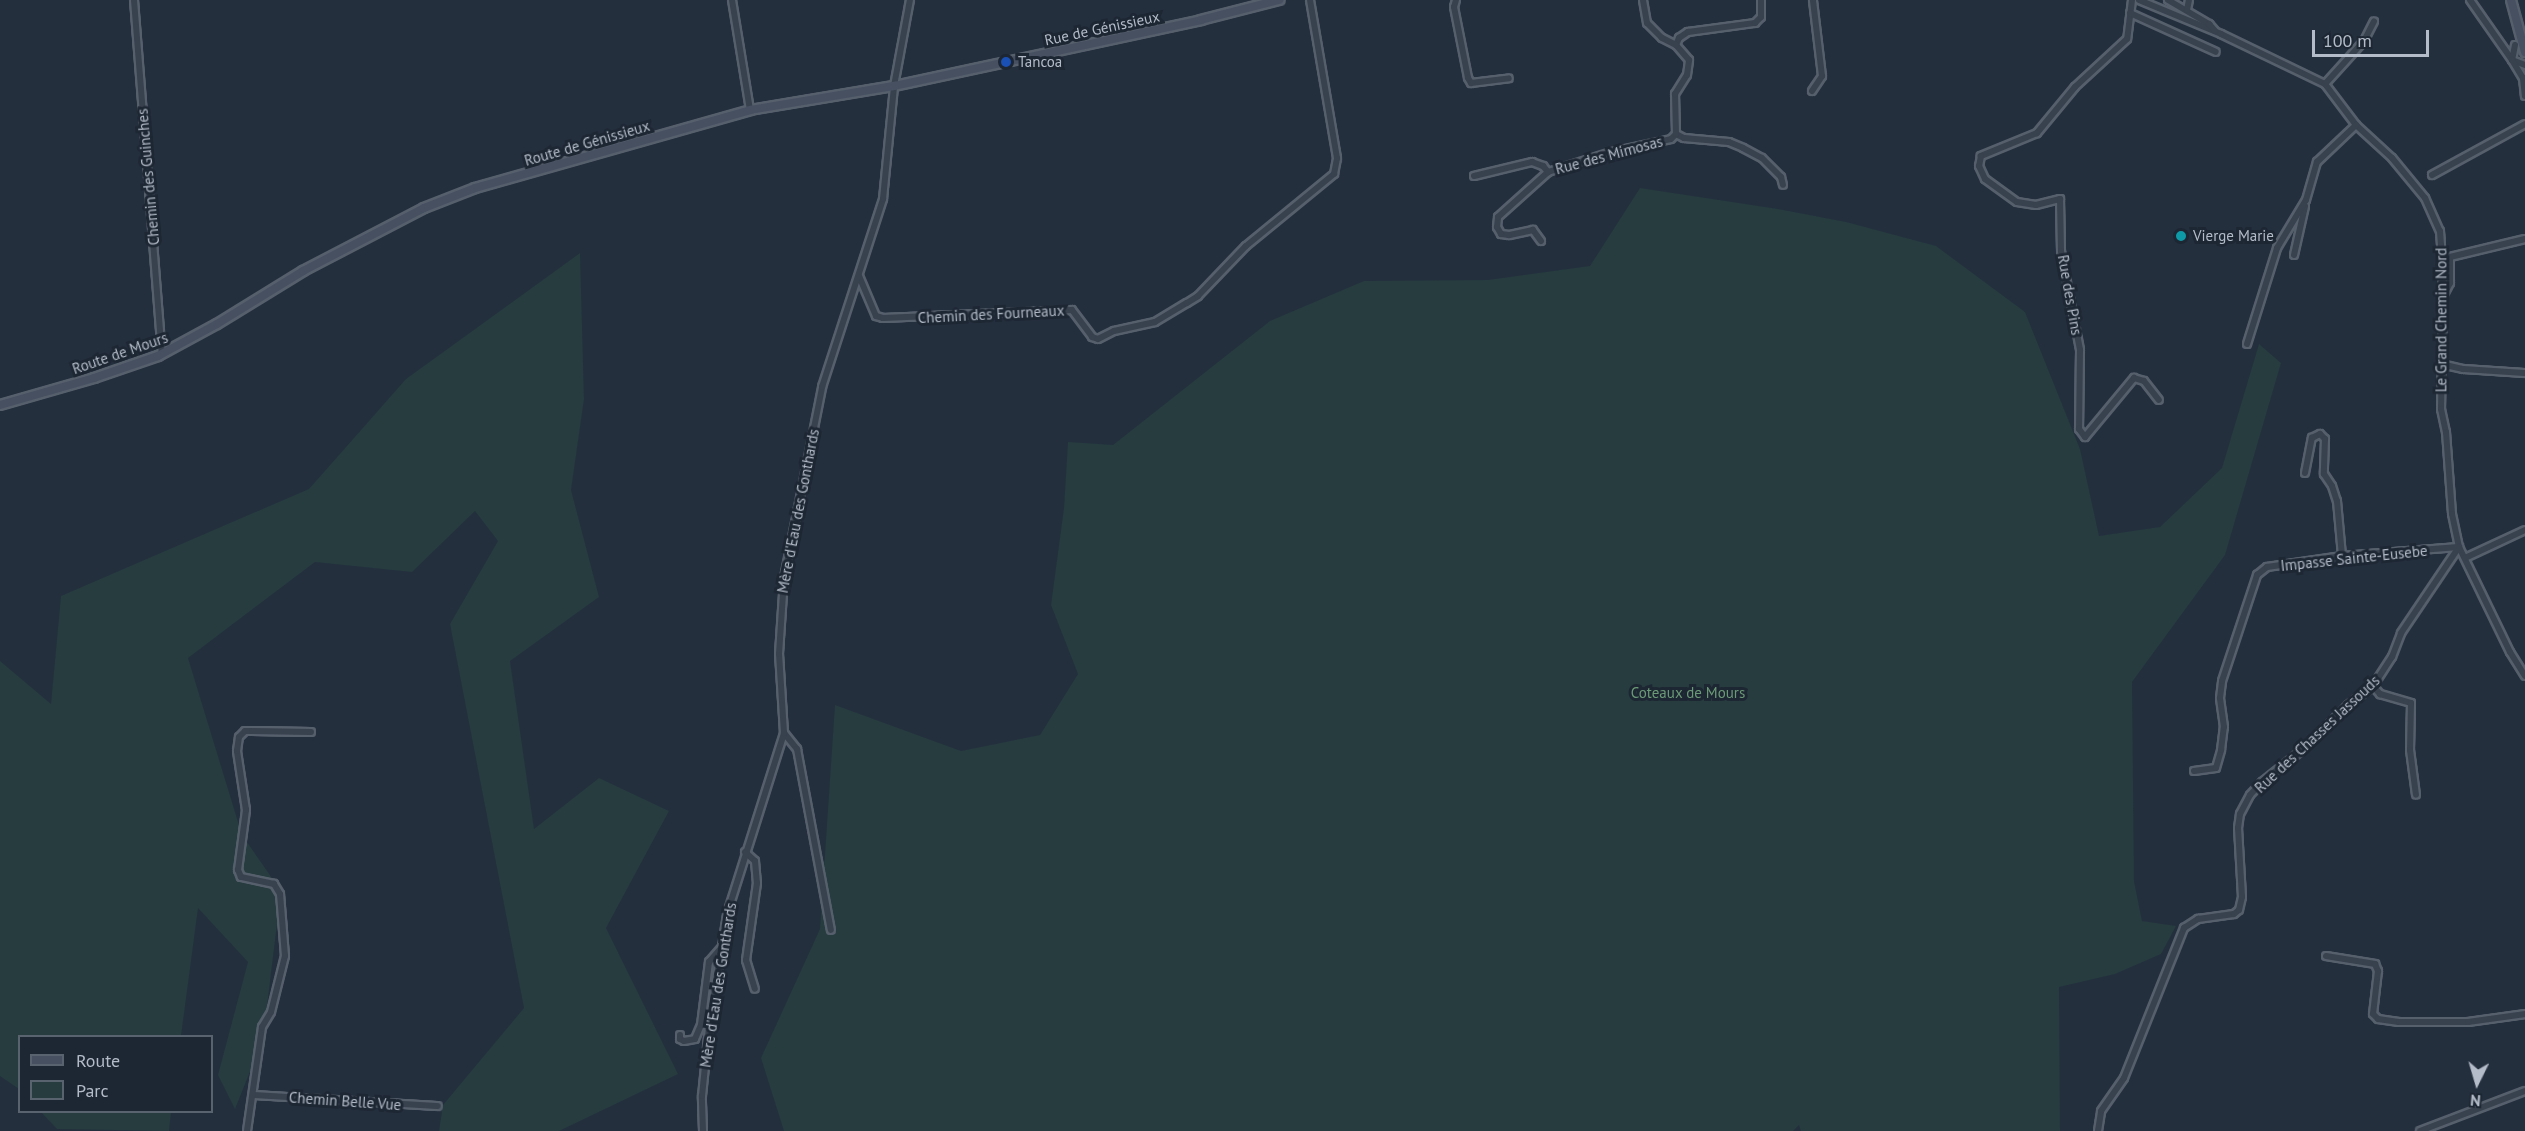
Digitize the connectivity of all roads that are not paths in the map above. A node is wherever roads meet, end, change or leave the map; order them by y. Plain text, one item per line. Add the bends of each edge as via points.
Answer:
1 (134, 0) edge
2 (732, 0) edge
3 (910, 0) edge
4 (1279, 0) edge
5 (1310, 0) edge
6 (1456, 0) edge
7 (1643, 0) edge
8 (1761, 0) edge
9 (1813, 0) edge
10 (2132, 0) edge
11 (2139, 0) edge
12 (2168, 0) edge
13 (2189, 0) edge
14 (2470, 0) edge
15 (2511, 0) edge
16 (2187, 10) junction
17 (2130, 13) junction
18 (2374, 21) dead end
19 (2216, 32) junction
20 (2518, 41) junction
21 (1676, 45) junction
22 (2502, 46) junction
23 (2216, 52) dead end
24 (2525, 52) edge
25 (2512, 60) junction
26 (2525, 65) edge
27 (2524, 76) edge
28 (1509, 78) dead end
29 (2325, 84) junction
30 (894, 86) junction
31 (1812, 91) dead end
32 (2525, 96) edge
33 (750, 110) junction
34 (2525, 124) edge
35 (2356, 125) junction
36 (1676, 134) junction
37 (1548, 172) junction
38 (2433, 175) dead end
39 (1474, 176) dead end
40 (1783, 185) dead end
41 (2306, 200) junction
42 (2525, 239) edge
43 (1541, 241) dead end
44 (2294, 255) dead end
45 (303, 271) joint
46 (859, 276) junction
47 (2443, 296) junction
48 (2247, 344) dead end
49 (162, 354) junction
50 (2441, 364) junction
51 (2525, 373) edge
52 (2159, 400) dead end
53 (0, 405) edge
54 (2305, 473) dead end
55 (2525, 530) edge
56 (2459, 547) junction
57 (2342, 556) junction
58 (2465, 558) junction
59 (2525, 676) edge
60 (2373, 686) junction
61 (311, 732) dead end
62 (784, 733) junction
63 (2194, 771) dead end
64 (2416, 795) dead end
65 (745, 852) junction
66 (831, 930) dead end
67 (722, 948) junction
68 (2326, 956) dead end
69 (755, 988) dead end
70 (2525, 1014) edge
71 (680, 1035) dead end
72 (2525, 1091) edge
73 (253, 1095) junction
74 (438, 1106) dead end
75 (247, 1131) edge
76 (703, 1131) edge
77 (2098, 1131) edge
78 (2420, 1131) edge

1 - 49 street, Chemin des Guinches
2 - 33 street
3 - 30 street, Mère d'Eau des Gonthards
4 - 30 street, Rue de Génissieux
5 - 46 street, Chemin des Fourneaux via 1337,158 1334,174 1246,246 1187,303 1155,322 1114,331 1098,339 1092,337 1071,310 883,318 876,315
6 - 28 street via 1467,78 1471,83
7 - 21 street, Rue des Mimosas via 1647,23 1662,39
8 - 21 street via 1761,17 1755,22 1688,32
9 - 31 street via 1822,76
10 - 17 street, Rue des Pins
11 - 19 street, Le Grand Chemin Nord
12 - 16 street
13 - 16 street
14 - 22 street
15 - 20 street
16 - 19 street
17 - 23 street
17 - 52 street, Rue des Pins via 2127,39 2075,87 2037,133 1982,156 1979,166 1985,179 2017,202 2036,205 2060,199 2061,251 2080,350 2079,429 2085,437 2134,378 2144,381
18 - 29 street via 2364,41
19 - 29 street, Le Grand Chemin Nord
20 - 22 street
20 - 24 street
20 - 25 street
21 - 36 street, Rue des Mimosas via 1690,66 1676,94
22 - 25 street
25 - 26 street
25 - 27 street
27 - 32 street
29 - 35 street, Le Grand Chemin Nord
30 - 33 street, Route de Génissieux
30 - 46 street, Mère d'Eau des Gonthards via 883,199
33 - 45 street, Route de Génissieux via 455,195 424,207
34 - 38 street
35 - 41 street via 2317,162
35 - 47 street, Le Grand Chemin Nord via 2425,198 2440,231
36 - 37 street, Rue des Mimosas via 1671,139
36 - 40 street via 1729,142 1743,148 1762,158 1781,177
37 - 39 street via 1532,162
37 - 43 street, Rue des Mimosas via 1498,218 1497,227 1501,234 1509,235 1533,230
41 - 44 street
41 - 48 street via 2277,248
42 - 47 street via 2450,257 2450,283
45 - 49 street, Route de Mours
46 - 62 street, Mère d'Eau des Gonthards via 822,387 784,578 778,654
47 - 50 street, Le Grand Chemin Nord
49 - 53 street, Route de Mours
50 - 51 street
50 - 56 street, Le Grand Chemin Nord via 2441,409
54 - 57 street via 2312,438 2323,435 2324,474 2337,501
55 - 58 street
56 - 57 street, Impasse Sainte-Eusebe
56 - 58 street, Le Grand Chemin Nord
56 - 60 street, Rue des Chasses Jassouds via 2401,633 2392,657
57 - 63 street, Impasse Sainte-Eusebe via 2267,567 2257,575 2222,681 2224,727 2216,768
58 - 59 street, Le Grand Chemin Nord
60 - 64 street via 2380,694 2411,703 2410,750
60 - 77 street, Rue des Chasses Jassouds via 2250,795 2238,828 2242,897 2239,910 2198,919 2184,928 2124,1078 2101,1110
61 - 73 street via 252,730 239,737 237,751 246,810 238,870 241,877 274,884 280,894 285,956 271,1012 262,1027
62 - 65 street, Mère d'Eau des Gonthards
62 - 66 street via 797,749
65 - 67 street, Mère d'Eau des Gonthards via 727,914
65 - 69 street via 755,861 757,883 746,960
67 - 71 street via 708,963 701,1025 695,1039 684,1041
67 - 76 street, Mère d'Eau des Gonthards via 709,1027 702,1096
68 - 70 street via 2375,964 2378,971 2373,1014 2378,1019 2468,1022
72 - 78 street
73 - 74 street, Chemin Belle Vue
73 - 75 street

